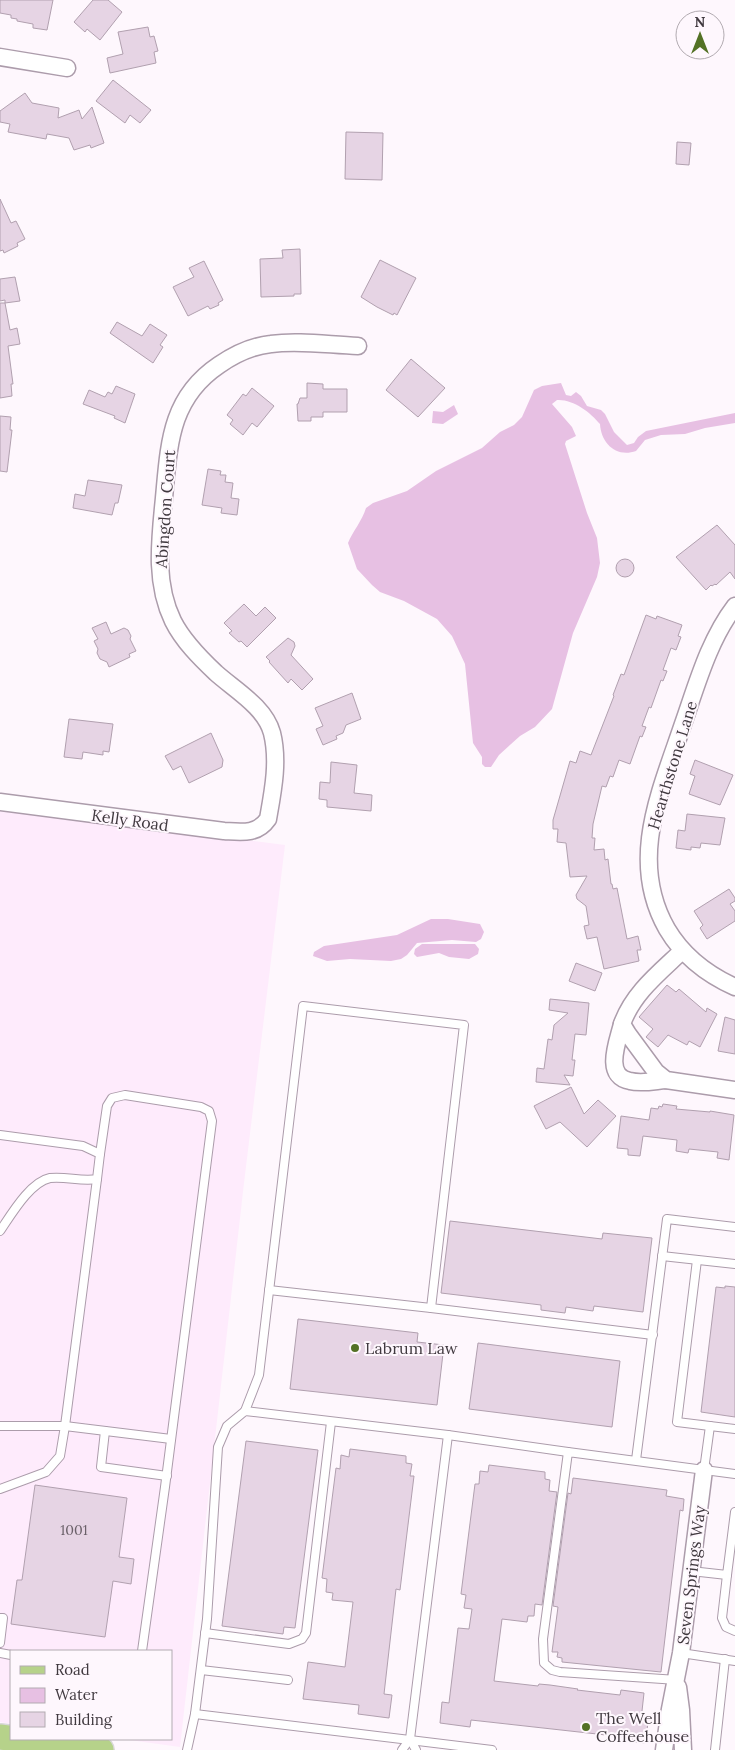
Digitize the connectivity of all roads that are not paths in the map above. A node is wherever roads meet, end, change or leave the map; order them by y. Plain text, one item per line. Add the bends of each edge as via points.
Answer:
1 (0, 57) edge
2 (67, 68) dead end
3 (358, 346) dead end
4 (735, 606) edge
5 (0, 802) edge
6 (259, 829) joint
7 (682, 951) junction
8 (735, 987) edge
9 (622, 1024) junction
10 (666, 1080) junction
11 (735, 1090) edge
12 (0, 1135) edge
13 (100, 1154) junction
14 (97, 1179) junction
15 (735, 1227) edge
16 (0, 1231) edge
17 (662, 1256) junction
18 (697, 1260) junction
19 (735, 1264) edge
20 (269, 1290) junction
21 (431, 1308) junction
22 (653, 1335) junction
23 (245, 1411) junction
24 (331, 1422) junction
25 (0, 1426) edge
26 (65, 1426) junction
27 (710, 1426) junction
28 (735, 1429) edge
29 (105, 1431) junction
30 (448, 1435) junction
31 (171, 1439) junction
32 (568, 1452) junction
33 (636, 1460) junction
34 (704, 1470) junction
35 (735, 1474) edge
36 (167, 1476) junction
37 (0, 1489) edge
38 (735, 1512) edge
39 (691, 1571) junction
40 (727, 1575) junction
41 (0, 1618) edge
42 (735, 1631) edge
43 (205, 1633) junction
44 (0, 1643) edge
45 (142, 1650) edge
46 (681, 1653) junction
47 (725, 1659) junction
48 (735, 1661) edge
49 (200, 1670) junction
50 (288, 1680) dead end
51 (677, 1680) junction
52 (195, 1714) junction
53 (410, 1739) junction
54 (23, 1740) edge
55 (101, 1750) edge
56 (187, 1750) edge
57 (402, 1750) edge
58 (416, 1750) edge
59 (492, 1750) edge
60 (664, 1750) edge
61 (683, 1750) edge
62 (716, 1750) edge

1 - 2 street
3 - 6 street, Abingdon Court via 279,343 241,352 201,378 191,390 181,406 170,439 160,552 162,588 174,622 185,639 209,667 259,710 271,732 274,778 268,819
4 - 7 street, Hearthstone Lane via 707,660 651,825 650,885 662,919
5 - 6 street, Kelly Road via 224,831
7 - 8 street, Hearthstone Lane via 703,969
7 - 9 street via 643,989
9 - 10 street via 656,1072
9 - 10 street via 614,1056 618,1074 633,1082
10 - 11 street
12 - 13 lane via 83,1146
13 - 14 lane
13 - 31 lane via 107,1106 112,1098 125,1095 209,1111 212,1121
14 - 16 lane via 50,1178 35,1185
14 - 26 lane
15 - 17 lane via 667,1219
17 - 18 lane
17 - 22 lane
18 - 19 lane
18 - 27 lane via 677,1422
20 - 21 lane
20 - 21 lane via 303,1006 464,1025
20 - 23 lane via 259,1376
21 - 22 lane
22 - 33 lane
23 - 24 lane
23 - 43 lane via 228,1426 218,1447
24 - 30 lane
24 - 43 lane via 306,1633 302,1639 290,1644
25 - 26 lane
26 - 29 lane
26 - 37 lane via 60,1456 46,1472
27 - 28 lane
27 - 34 lane
29 - 31 lane
29 - 36 lane via 101,1467
30 - 32 lane
30 - 53 lane
31 - 36 lane
32 - 33 lane
32 - 51 lane via 543,1639 544,1663 560,1672
33 - 34 lane
34 - 35 lane
34 - 39 street, Seven Springs Way
36 - 45 lane
38 - 40 lane
39 - 40 lane
39 - 46 street, Seven Springs Way
40 - 42 lane via 722,1618 726,1627
41 - 44 lane via 3,1618
43 - 49 lane
46 - 47 lane
46 - 51 street, Seven Springs Way
47 - 48 lane
47 - 62 lane
49 - 50 lane
49 - 52 lane
51 - 60 street, Seven Springs Way
51 - 61 street, Seven Springs Way
52 - 53 lane
52 - 56 lane
53 - 57 lane
53 - 58 lane
53 - 59 lane
54 - 55 main road

